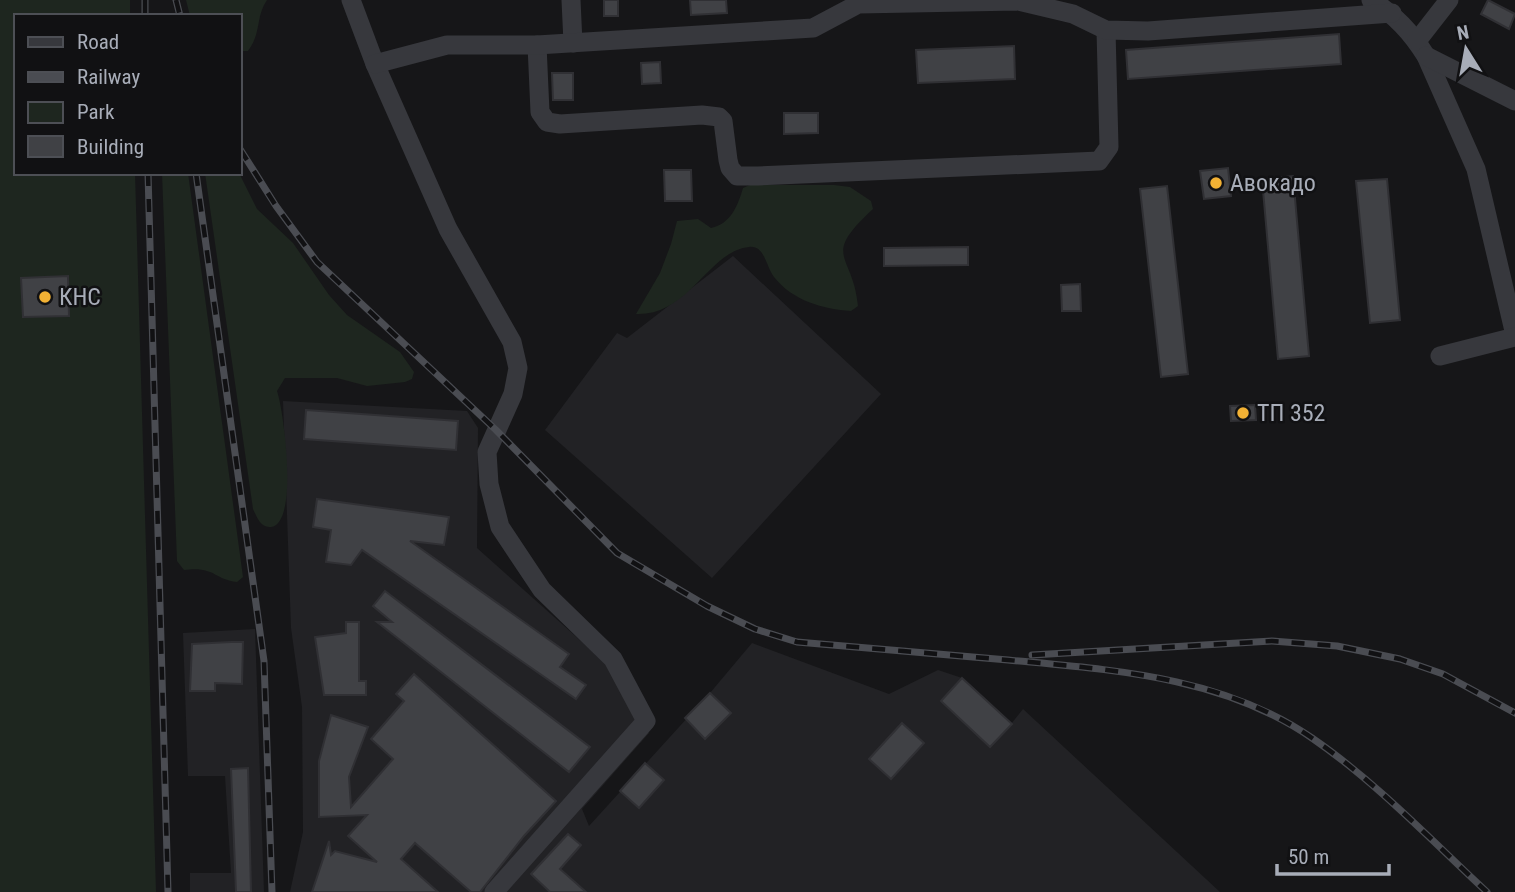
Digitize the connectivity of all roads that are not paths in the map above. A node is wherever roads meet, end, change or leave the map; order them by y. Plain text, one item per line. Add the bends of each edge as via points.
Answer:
1 (351, 0) edge
2 (571, 0) edge
3 (1371, 0) edge
4 (1449, 0) edge
5 (830, 9) edge
6 (1392, 13) junction
7 (1106, 30) junction
8 (573, 43) junction
9 (537, 45) junction
10 (1421, 48) junction
11 (374, 64) junction
12 (1515, 101) edge
13 (1515, 336) edge
14 (1440, 356) dead end
15 (494, 892) edge

1 - 11 street
2 - 8 street
3 - 6 street
4 - 10 street
5 - 7 street via 858,4 1018,1 1073,14
5 - 8 street via 813,28
6 - 7 street
6 - 10 street
7 - 9 street via 1109,147 1099,161 758,176 737,176 730,168 719,117 547,122 540,112
8 - 9 street
9 - 11 street via 447,45
10 - 12 street
10 - 13 street via 1476,169
11 - 15 street via 448,229 512,342 518,368 513,394 487,452 500,527 542,590 612,659 646,721
13 - 14 street

